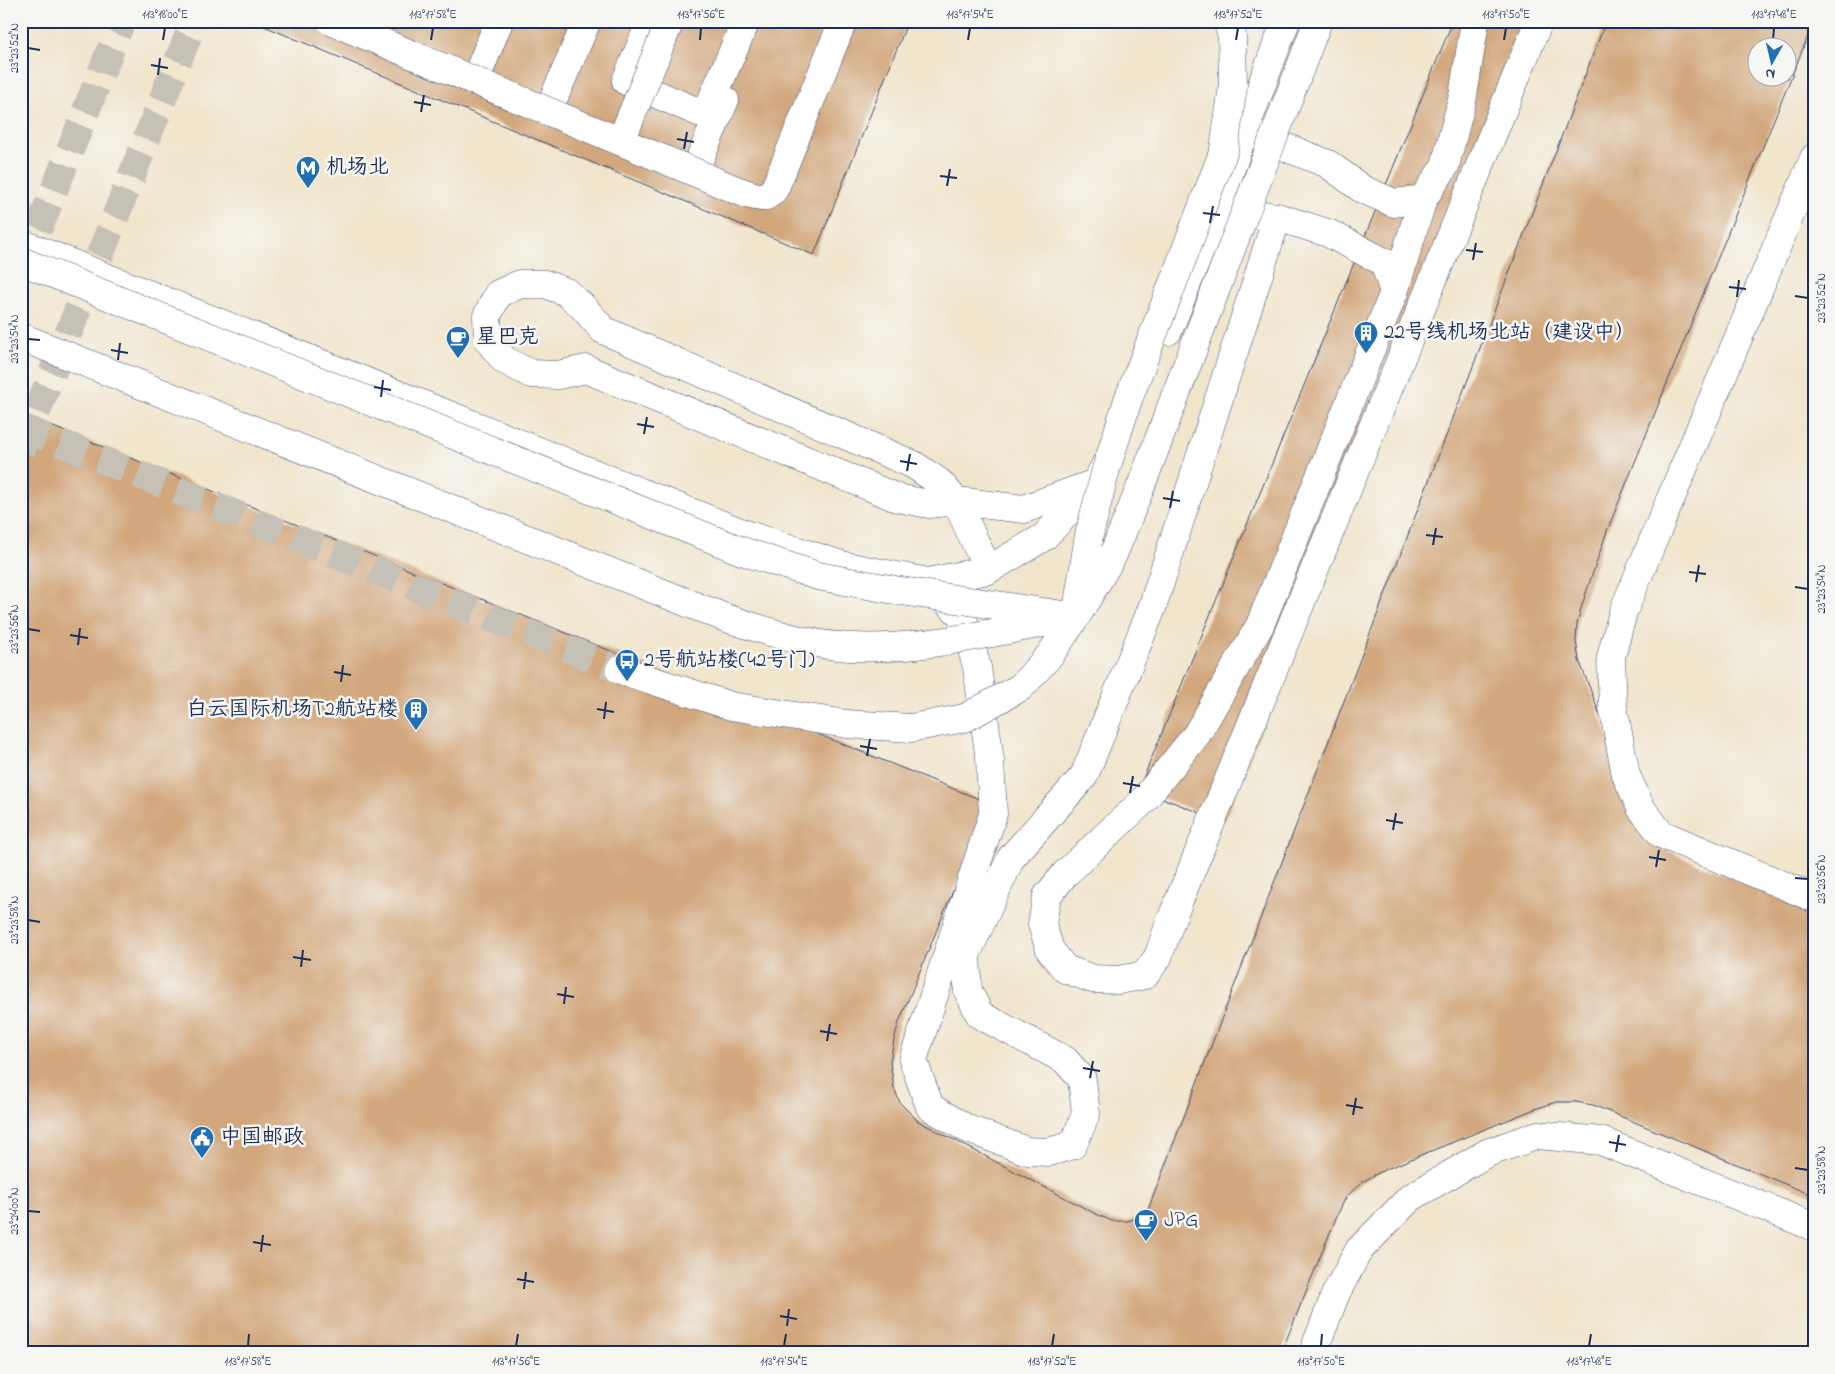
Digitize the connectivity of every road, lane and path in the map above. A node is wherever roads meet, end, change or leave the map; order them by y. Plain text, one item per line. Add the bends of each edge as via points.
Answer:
1 (331, 21) edge
2 (499, 21) edge
3 (587, 21) edge
4 (651, 21) edge
5 (670, 21) edge
6 (746, 21) edge
7 (759, 21) edge
8 (843, 21) edge
9 (1227, 21) edge
10 (1286, 21) edge
11 (1318, 21) edge
12 (1475, 21) edge
13 (1539, 21) edge
14 (476, 80) junction
15 (548, 111) junction
16 (1244, 130) junction
17 (622, 141) junction
18 (1814, 158) edge
19 (694, 172) junction
20 (1423, 199) junction
21 (1218, 209) junction
22 (1277, 217) junction
23 (21, 244) edge
24 (21, 261) edge
25 (1394, 292) junction
26 (21, 337) edge
27 (1096, 483) junction
28 (956, 501) junction
29 (988, 570) junction
30 (928, 582) junction
31 (1076, 617) junction
32 (620, 670) tunnel mouth
33 (1814, 898) edge
34 (1814, 1228) edge
35 (1313, 1353) edge

1 - 14 street, bridge
2 - 14 street
3 - 15 street
4 - 6 street via 626,81 705,115
5 - 17 street, bridge
7 - 19 street
8 - 19 street, bridge via 770,194 764,197 751,195
9 - 31 street, bridge via 1232,36 1233,86 1224,150 1128,400 1089,535
10 - 16 street
11 - 31 street, bridge via 1120,538
12 - 20 street via 1463,96 1445,166
13 - 25 street via 1158,957 1145,975 1119,980 1093,979 1065,969 1050,950 1042,924 1047,896 1065,874 1143,801 1197,734 1260,624
14 - 15 street, bridge
15 - 17 street, bridge
16 - 20 street via 1328,164 1362,189 1394,203
16 - 21 street
17 - 19 street, bridge
18 - 33 street via 1624,612 1610,656 1613,707 1626,775 1641,808 1661,834
20 - 25 street
21 - 22 street
21 - 27 street via 1154,368
22 - 25 street via 1328,233 1384,262
22 - 30 street via 1152,608 1084,776 1012,858 966,955 968,991 980,1015 1065,1060 1082,1079 1086,1114 1073,1145 1049,1152 1027,1151 968,1129 930,1107 912,1060 994,814 977,667 962,616
23 - 30 street via 745,534 845,566
24 - 31 street, bridge via 742,551 818,576
26 - 31 street, bridge via 713,613 774,634 836,646 900,647 957,640
27 - 28 street via 1024,509
27 - 29 street via 1044,537
28 - 28 street via 939,482 914,465 603,330 566,292 545,284 520,284 498,294 487,316 488,340 504,360 531,374 558,375 586,369 897,498 929,504
28 - 29 street
29 - 30 street
31 - 32 street, bridge via 1049,656 1021,687 965,718 911,728 847,724 730,706
34 - 35 street via 1601,1141 1538,1135 1487,1153 1410,1198 1359,1250 1336,1293

